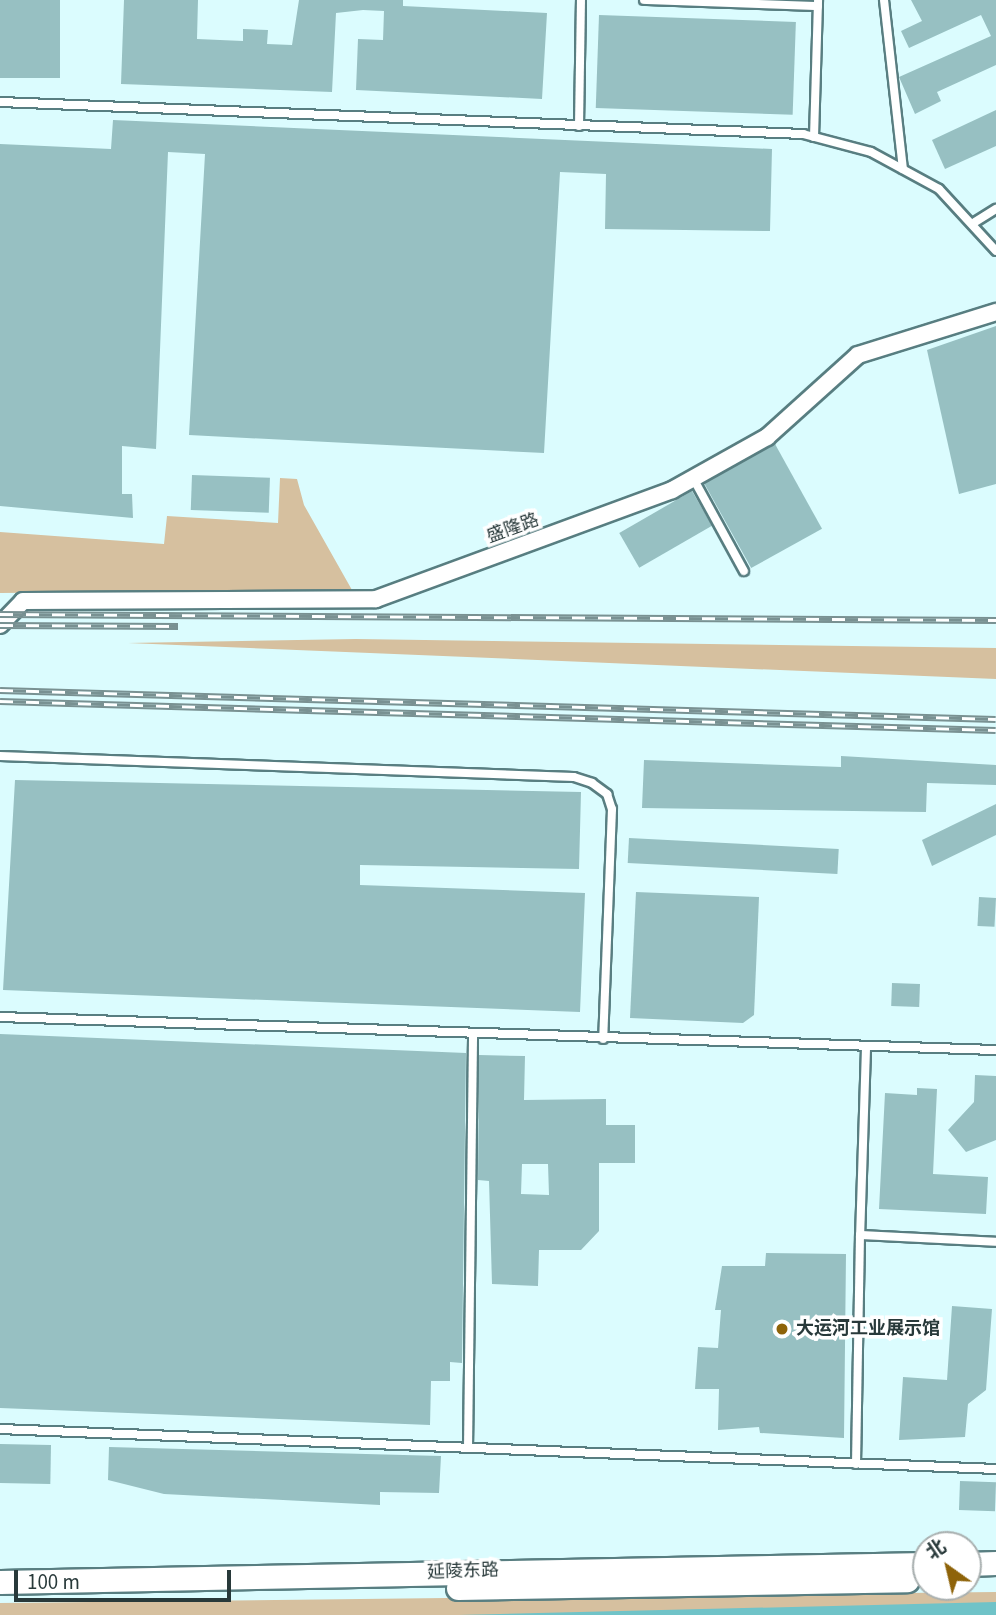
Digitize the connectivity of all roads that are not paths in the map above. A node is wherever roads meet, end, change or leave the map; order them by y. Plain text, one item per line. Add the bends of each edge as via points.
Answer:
1 (580, 0) edge
2 (644, 0) edge
3 (884, 0) edge
4 (818, 3) edge
5 (0, 102) edge
6 (579, 126) junction
7 (814, 137) junction
8 (903, 169) junction
9 (996, 209) edge
10 (975, 222) junction
11 (996, 251) edge
12 (996, 312) edge
13 (693, 478) junction
14 (744, 572) dead end
15 (0, 625) edge
16 (0, 756) edge
17 (0, 1017) edge
18 (473, 1034) junction
19 (603, 1039) junction
20 (866, 1048) junction
21 (996, 1050) edge
22 (860, 1235) junction
23 (996, 1242) edge
24 (0, 1429) edge
25 (468, 1447) junction
26 (856, 1464) junction
27 (996, 1469) edge
28 (912, 1564) edge
29 (912, 1579) edge
30 (0, 1583) edge
31 (0, 1597) edge

1 - 6 lane
2 - 4 lane
3 - 8 lane
4 - 7 lane
5 - 6 lane
6 - 7 lane
7 - 8 lane via 871,152
8 - 10 lane via 939,189
9 - 10 lane
10 - 11 lane
12 - 13 street, 盛隆路 via 858,355 767,437
13 - 14 lane
13 - 15 street, 盛隆路 via 608,516 376,599 23,601
16 - 19 lane via 574,777 592,783 607,794 612,810
17 - 18 lane
18 - 19 lane
18 - 25 lane
19 - 20 lane
20 - 21 lane
20 - 22 lane
22 - 23 lane
22 - 26 lane
24 - 25 lane
25 - 26 lane
26 - 27 lane
28 - 30 main road, 延陵东路
29 - 31 main road, 延陵东路

